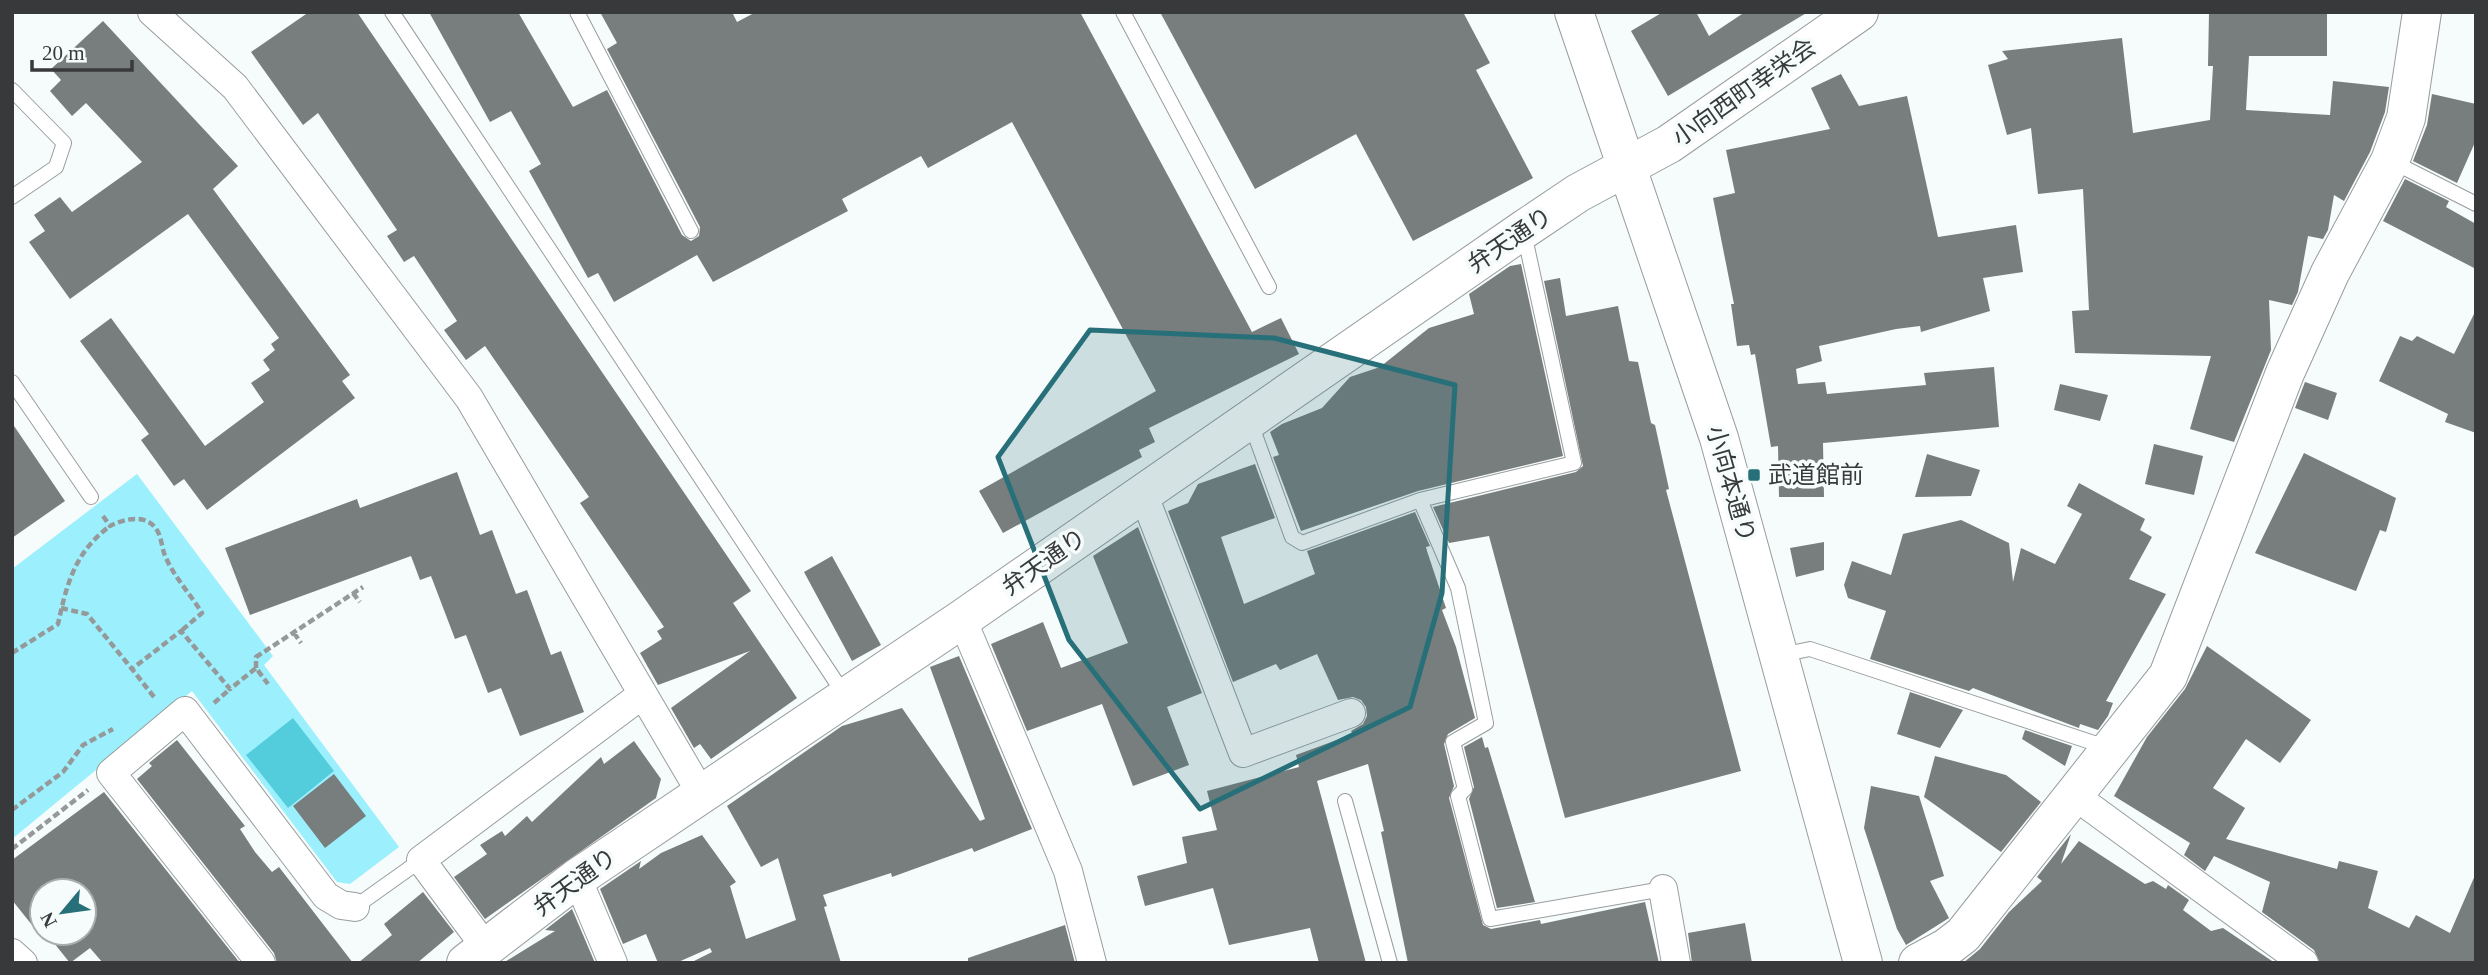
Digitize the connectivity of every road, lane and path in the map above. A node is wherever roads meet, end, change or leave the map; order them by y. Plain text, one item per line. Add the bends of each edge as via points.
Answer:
1 (152, 12) edge
2 (392, 12) edge
3 (577, 12) edge
4 (1123, 12) edge
5 (1574, 12) edge
6 (1859, 12) edge
7 (2421, 12) edge
8 (12, 90) edge
9 (2390, 161) junction
10 (1626, 169) junction
11 (12, 197) edge
12 (2476, 204) edge
13 (1524, 230) junction
14 (691, 231) dead end
15 (1269, 287) dead end
16 (12, 382) edge
17 (1250, 420) junction
18 (1143, 493) junction
19 (91, 497) joint
20 (1420, 500) junction
21 (110, 526) junction
22 (363, 587) dead end
23 (353, 593) junction
24 (360, 602) dead end
25 (61, 608) junction
26 (962, 619) junction
27 (181, 631) dead end
28 (293, 633) junction
29 (301, 643) dead end
30 (12, 653) edge
31 (1781, 655) junction
32 (256, 668) dead end
33 (132, 669) dead end
34 (643, 694) junction
35 (846, 697) junction
36 (1351, 713) dead end
37 (2111, 749) junction
38 (111, 772) junction
39 (701, 793) junction
40 (2075, 796) junction
41 (1345, 801) dead end
42 (12, 849) edge
43 (421, 860) junction
44 (578, 878) junction
45 (1663, 889) joint
46 (355, 907) joint
47 (12, 953) edge
48 (477, 956) edge
49 (23, 963) edge
50 (261, 963) edge
51 (613, 963) edge
52 (1092, 963) edge
53 (1390, 963) edge
54 (1676, 963) edge
55 (1864, 963) edge
56 (1918, 963) edge
57 (2303, 963) edge

1 - 34 street via 235,87 469,398
2 - 35 lane
3 - 14 lane
4 - 15 lane
5 - 10 street, 小向本通り
6 - 10 street, 小向西町幸栄会
7 - 9 street via 2406,118
8 - 11 lane via 64,143 56,167
9 - 12 lane
9 - 37 street via 2330,273 2285,373 2168,676
10 - 13 street, 弁天通り
10 - 31 street, 小向本通り via 1719,438
13 - 17 street, 弁天通り
13 - 20 lane via 1574,463
16 - 19 lane
17 - 18 street, 弁天通り
17 - 20 lane via 1292,537 1302,543
18 - 26 street, 弁天通り
18 - 36 street via 1243,753
19 - 21 path
20 - 45 lane via 1458,588 1486,723 1453,742 1465,789 1458,796 1490,919
21 - 25 path via 72,569
21 - 27 path via 138,518 158,531 166,559 202,614
22 - 23 path
23 - 24 path
23 - 28 path
25 - 30 path via 58,624
25 - 33 path via 87,614
26 - 35 street, 弁天通り
26 - 52 street via 1068,871
28 - 29 path
28 - 32 path via 256,657
31 - 37 lane via 1810,649
31 - 55 street, 小向本通り
34 - 39 street
34 - 43 street via 503,786 441,833
35 - 39 street, 弁天通り
37 - 40 street
38 - 42 path
38 - 46 street via 185,711 326,896
38 - 50 street
39 - 44 street, 弁天通り
40 - 56 street via 1962,934
40 - 57 street
41 - 53 lane
43 - 46 lane
43 - 48 street
44 - 48 street, 弁天通り
44 - 51 street
45 - 54 street
47 - 49 street

